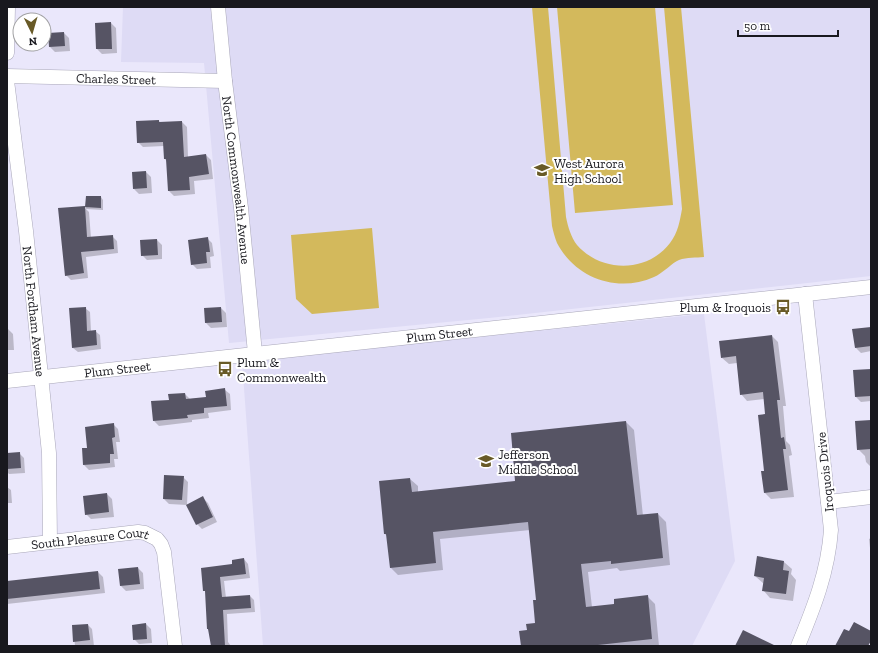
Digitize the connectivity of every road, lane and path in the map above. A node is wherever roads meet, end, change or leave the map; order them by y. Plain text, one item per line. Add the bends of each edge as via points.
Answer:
1 (8, 7) edge
2 (218, 7) edge
3 (7, 53) edge
4 (7, 76) edge
5 (7, 81) edge
6 (225, 81) junction
7 (871, 287) edge
8 (805, 294) junction
9 (255, 354) junction
10 (41, 377) junction
11 (7, 381) edge
12 (871, 497) edge
13 (828, 502) junction
14 (50, 542) junction
15 (7, 547) edge
16 (175, 646) edge
17 (798, 646) edge

1 - 3 street
2 - 6 street, North Commonwealth Avenue
4 - 6 street, Charles Street
5 - 10 street, North Fordham Avenue
6 - 9 street, North Commonwealth Avenue via 241,208
7 - 8 street, Plum Street
8 - 9 street, Plum Street
8 - 13 street, Iroquois Drive
9 - 10 street, Plum Street
10 - 11 street, Plum Street
10 - 14 street, North Fordham Avenue via 49,453
12 - 13 street
13 - 17 street, Iroquois Drive via 831,530 829,553 817,599
14 - 15 street, South Pleasure Court
14 - 16 street, South Pleasure Court via 138,532 157,539 164,552

